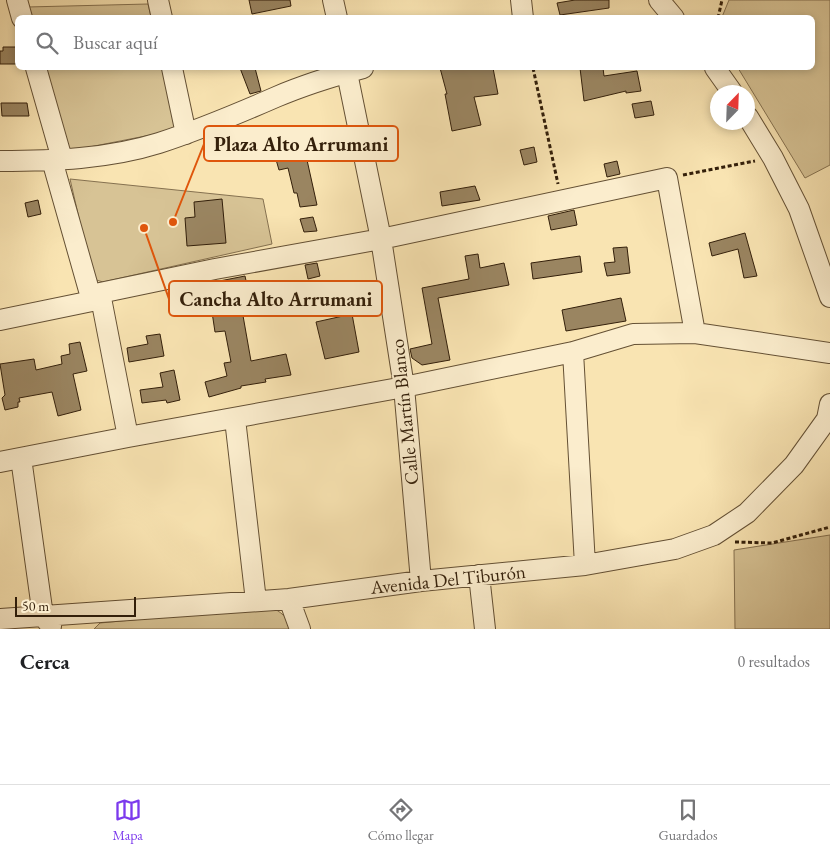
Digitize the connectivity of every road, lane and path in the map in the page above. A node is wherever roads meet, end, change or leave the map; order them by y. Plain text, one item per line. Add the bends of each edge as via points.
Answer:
1 (17, 0) edge
2 (158, 0) edge
3 (333, 0) edge
4 (521, 0) edge
5 (659, 0) edge
6 (722, 0) edge
7 (21, 15) edge
8 (161, 15) edge
9 (336, 15) edge
10 (523, 15) edge
11 (672, 15) edge
12 (719, 15) edge
13 (36, 70) edge
14 (172, 70) edge
15 (349, 70) edge
16 (352, 70) edge
17 (533, 70) edge
18 (716, 70) edge
19 (727, 85) edge
20 (755, 128) edge
21 (186, 134) junction
22 (773, 158) junction
23 (57, 160) junction
24 (0, 161) edge
25 (668, 178) junction
26 (562, 200) junction
27 (382, 239) junction
28 (96, 297) junction
29 (830, 297) edge
30 (0, 320) edge
31 (695, 333) junction
32 (573, 352) junction
33 (830, 353) edge
34 (404, 387) junction
35 (830, 404) edge
36 (235, 419) junction
37 (128, 437) junction
38 (21, 458) junction
39 (0, 462) edge
40 (830, 527) edge
41 (714, 535) junction
42 (585, 564) junction
43 (479, 576) junction
44 (421, 581) junction
45 (288, 599) junction
46 (256, 601) junction
47 (0, 619) edge
48 (49, 623) edge
49 (300, 629) edge
50 (485, 629) edge

1 - 7 street
2 - 8 street
3 - 9 street
4 - 10 street
5 - 11 street
6 - 12 path
13 - 23 street
14 - 21 street
15 - 21 street
16 - 27 street, Calle Martín Blanco
17 - 26 path
18 - 19 street
20 - 22 street
21 - 23 street via 157,144 96,157
22 - 25 path
22 - 29 street via 799,209
23 - 24 street
23 - 28 street
25 - 26 street
25 - 31 street
26 - 27 street
27 - 28 street via 215,269
27 - 34 street, Calle Martín Blanco
28 - 30 street
28 - 37 street
31 - 32 street via 632,334
31 - 33 street
32 - 34 street
32 - 42 street
34 - 36 street
34 - 44 street, Calle Martín Blanco
35 - 41 street, Avenida Del Tiburón via 826,419 794,466 747,513
36 - 37 street
36 - 46 street
37 - 38 street
38 - 39 street
38 - 48 street
40 - 41 path via 772,543 728,542
41 - 42 street, Avenida Del Tiburón via 676,548
42 - 43 street, Avenida Del Tiburón
43 - 44 street, Avenida Del Tiburón
43 - 50 street
44 - 45 street, Avenida Del Tiburón
45 - 46 street, Avenida Del Tiburón
45 - 49 street
46 - 48 street, Avenida Del Tiburón
47 - 48 street, Avenida Del Tiburón

